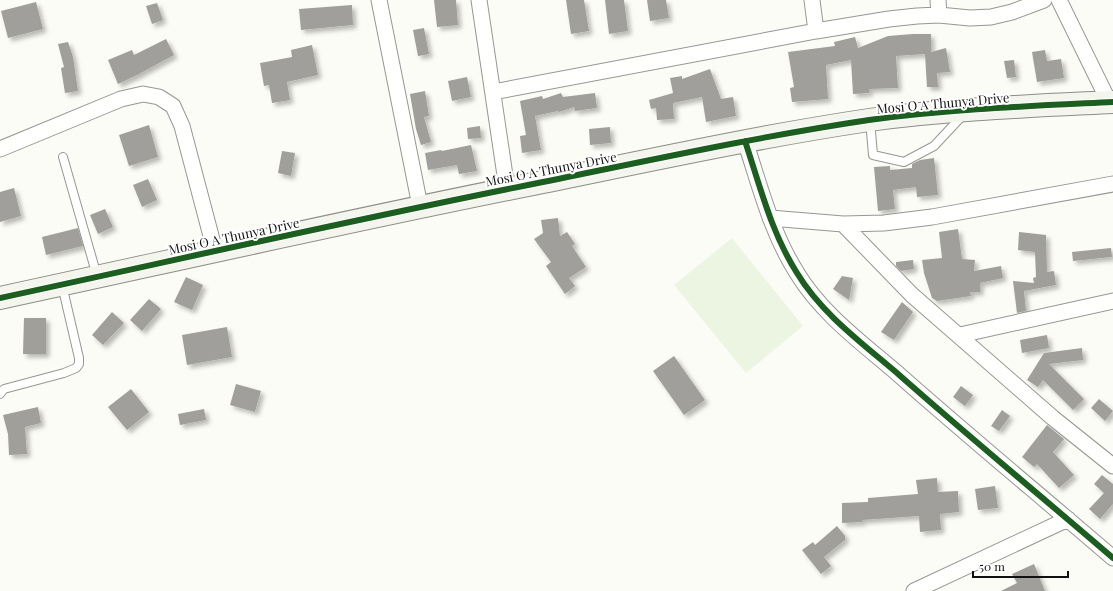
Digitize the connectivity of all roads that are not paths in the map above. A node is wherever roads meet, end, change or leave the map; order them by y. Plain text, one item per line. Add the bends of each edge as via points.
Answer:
1 (379, 0) edge
2 (479, 0) edge
3 (812, 0) edge
4 (1044, 0) edge
5 (1059, 0) edge
6 (938, 7) edge
7 (816, 31) junction
8 (493, 92) junction
9 (1111, 102) edge
10 (968, 110) junction
11 (870, 120) junction
12 (745, 141) junction
13 (0, 149) edge
14 (63, 157) dead end
15 (1113, 184) edge
16 (507, 189) junction
17 (420, 206) junction
18 (770, 218) junction
19 (843, 224) junction
20 (215, 251) junction
21 (97, 277) junction
22 (62, 284) junction
23 (0, 298) edge
24 (1113, 301) edge
25 (960, 335) junction
26 (0, 394) edge
27 (1113, 466) edge
28 (1068, 519) junction
29 (1113, 558) edge
30 (914, 591) edge

1 - 17 street
2 - 8 street
3 - 7 street
4 - 6 street via 991,17 970,18
5 - 9 street
6 - 7 street via 917,16
7 - 8 street
8 - 16 street
9 - 10 street, Mosi O A Thunya Drive
10 - 11 street, Mosi O A Thunya Drive
10 - 11 lane via 934,146 904,162 873,155
11 - 12 street, Mosi O A Thunya Drive
12 - 16 street, Mosi O A Thunya Drive
12 - 18 street
13 - 20 street via 121,99 143,94 159,96 173,106 182,126
14 - 21 lane
15 - 19 street via 932,216 884,223
16 - 17 street, Mosi O A Thunya Drive
17 - 20 street, Mosi O A Thunya Drive
18 - 19 street
18 - 28 street via 797,274 826,310 956,426
19 - 25 street via 912,295
20 - 21 street, Mosi O A Thunya Drive
21 - 22 street, Mosi O A Thunya Drive
22 - 23 street, Mosi O A Thunya Drive
22 - 26 lane via 79,364 64,373 4,389
24 - 25 street
25 - 27 street
28 - 29 street
28 - 30 street

